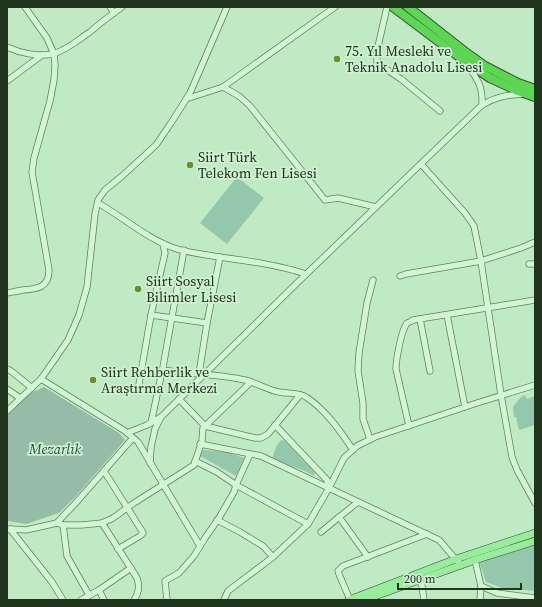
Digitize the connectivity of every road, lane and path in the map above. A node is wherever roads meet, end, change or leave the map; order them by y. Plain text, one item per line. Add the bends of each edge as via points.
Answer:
1 (26, 7) edge
2 (110, 7) edge
3 (122, 7) edge
4 (227, 7) edge
5 (335, 7) edge
6 (387, 7) edge
7 (393, 7) edge
8 (408, 7) edge
9 (114, 13) junction
10 (7, 47) edge
11 (15, 50) junction
12 (7, 53) edge
13 (54, 54) junction
14 (42, 55) junction
15 (466, 62) junction
16 (7, 81) edge
17 (223, 86) junction
18 (535, 90) edge
19 (524, 94) junction
20 (535, 98) edge
21 (186, 99) junction
22 (482, 105) junction
23 (440, 111) dead end
24 (421, 164) junction
25 (98, 203) junction
26 (376, 207) junction
27 (535, 242) edge
28 (164, 244) junction
29 (184, 250) junction
30 (220, 257) junction
31 (481, 261) junction
32 (528, 264) dead end
33 (535, 264) edge
34 (306, 274) junction
35 (400, 276) dead end
36 (373, 280) dead end
37 (7, 293) edge
38 (535, 300) edge
39 (489, 308) junction
40 (151, 315) junction
41 (447, 315) junction
42 (172, 318) junction
43 (420, 319) junction
44 (207, 323) junction
45 (7, 369) edge
46 (162, 370) junction
47 (430, 371) dead end
48 (202, 374) junction
49 (41, 379) junction
50 (251, 382) junction
51 (535, 385) edge
52 (32, 388) junction
53 (7, 389) edge
54 (138, 390) dead end
55 (300, 395) junction
56 (501, 395) junction
57 (20, 398) junction
58 (179, 399) junction
59 (464, 407) junction
60 (7, 411) edge
61 (161, 417) junction
62 (151, 423) junction
63 (275, 425) junction
64 (205, 426) junction
65 (409, 426) junction
66 (127, 433) junction
67 (133, 438) junction
68 (370, 439) junction
69 (200, 444) junction
70 (353, 450) junction
71 (250, 454) junction
72 (195, 461) junction
73 (150, 463) junction
74 (104, 471) junction
75 (163, 485) junction
76 (236, 485) junction
77 (329, 488) junction
78 (358, 502) junction
79 (535, 503) edge
80 (127, 508) junction
81 (339, 517) junction
82 (217, 520) junction
83 (102, 523) junction
84 (60, 524) junction
85 (308, 524) junction
86 (8, 530) edge
87 (321, 532) dead end
88 (535, 533) edge
89 (427, 534) junction
90 (535, 541) edge
91 (200, 546) junction
92 (118, 549) junction
93 (368, 556) junction
94 (273, 557) junction
95 (475, 560) junction
96 (458, 562) junction
97 (131, 568) junction
98 (421, 580) junction
99 (481, 586) junction
100 (99, 590) junction
101 (89, 596) junction
102 (535, 598) edge
103 (62, 600) edge
104 (81, 600) edge
105 (104, 600) edge
106 (134, 600) edge
107 (167, 600) edge
108 (224, 600) edge
109 (350, 600) edge
110 (364, 600) edge
111 (424, 600) edge
112 (480, 600) edge

1 - 13 street via 47,38
2 - 9 street
3 - 9 street
4 - 21 street
5 - 17 street
6 - 23 street via 377,50 377,63
7 - 15 highway
8 - 18 highway via 484,66
9 - 13 street via 70,47
10 - 11 street
11 - 12 street
11 - 14 street
13 - 14 street
13 - 37 street via 54,80 32,172 49,278 40,288
14 - 16 street
15 - 19 highway via 490,78
15 - 22 street via 478,80
17 - 21 street
17 - 26 street via 250,106 325,200 338,198
19 - 20 highway
19 - 22 street via 492,99
21 - 25 street via 156,145 105,190
22 - 24 street
24 - 26 street
24 - 31 street via 474,226
25 - 28 street
25 - 49 street via 87,287 79,315 68,340
26 - 34 street
27 - 31 street
28 - 29 street
28 - 40 street via 165,253
29 - 30 street
29 - 42 street
30 - 34 street via 288,268
30 - 44 street
31 - 35 street
31 - 39 street
32 - 33 street
34 - 48 street
36 - 68 street via 367,303 358,371 363,419
38 - 39 street
39 - 41 street
39 - 56 street
40 - 42 street
40 - 54 street
41 - 43 street
41 - 59 street
42 - 44 street
42 - 46 street
43 - 47 street
43 - 65 street via 408,323 404,329 396,362
44 - 48 street
45 - 52 street
46 - 48 street
46 - 62 street
48 - 50 street
48 - 58 street
49 - 52 street
49 - 66 street
50 - 55 street via 280,393
50 - 64 street
51 - 56 street
52 - 57 street
53 - 57 street
55 - 63 street
55 - 70 street via 314,403 338,428
56 - 59 street
56 - 79 street via 512,457
57 - 60 street
58 - 61 street
58 - 64 street
59 - 65 street
61 - 62 street
61 - 73 street via 155,429
62 - 66 street
63 - 64 street via 268,434 260,438
63 - 77 street via 327,480
64 - 69 street
65 - 68 street
66 - 67 street
67 - 73 street
67 - 74 street
68 - 70 street
69 - 71 street
69 - 72 street
70 - 77 street via 344,458
71 - 76 street
71 - 77 street via 261,456
72 - 75 street via 194,465
72 - 76 street
73 - 75 street
74 - 80 street
74 - 84 street via 63,515
75 - 80 street
75 - 91 street
76 - 82 street
76 - 85 street
77 - 78 street
77 - 85 street
78 - 81 street
78 - 89 street
80 - 83 street
80 - 92 street via 142,533
81 - 87 street
81 - 93 street
82 - 91 street
82 - 94 street via 263,546
83 - 84 street
83 - 92 street
84 - 86 street via 26,530
84 - 101 street via 67,556
85 - 94 street
86 - 103 street via 52,582
88 - 96 main road
89 - 93 street
89 - 96 street via 439,540
90 - 95 main road
91 - 107 street via 179,572 165,581
92 - 97 street
93 - 109 street via 338,571
94 - 108 street via 228,591
95 - 96 main road
95 - 99 street
96 - 98 main road
96 - 109 main road
97 - 100 street
97 - 106 street via 139,586
98 - 110 main road
98 - 111 street
99 - 102 street via 497,593
99 - 112 street
100 - 101 street
100 - 105 street
101 - 104 street

